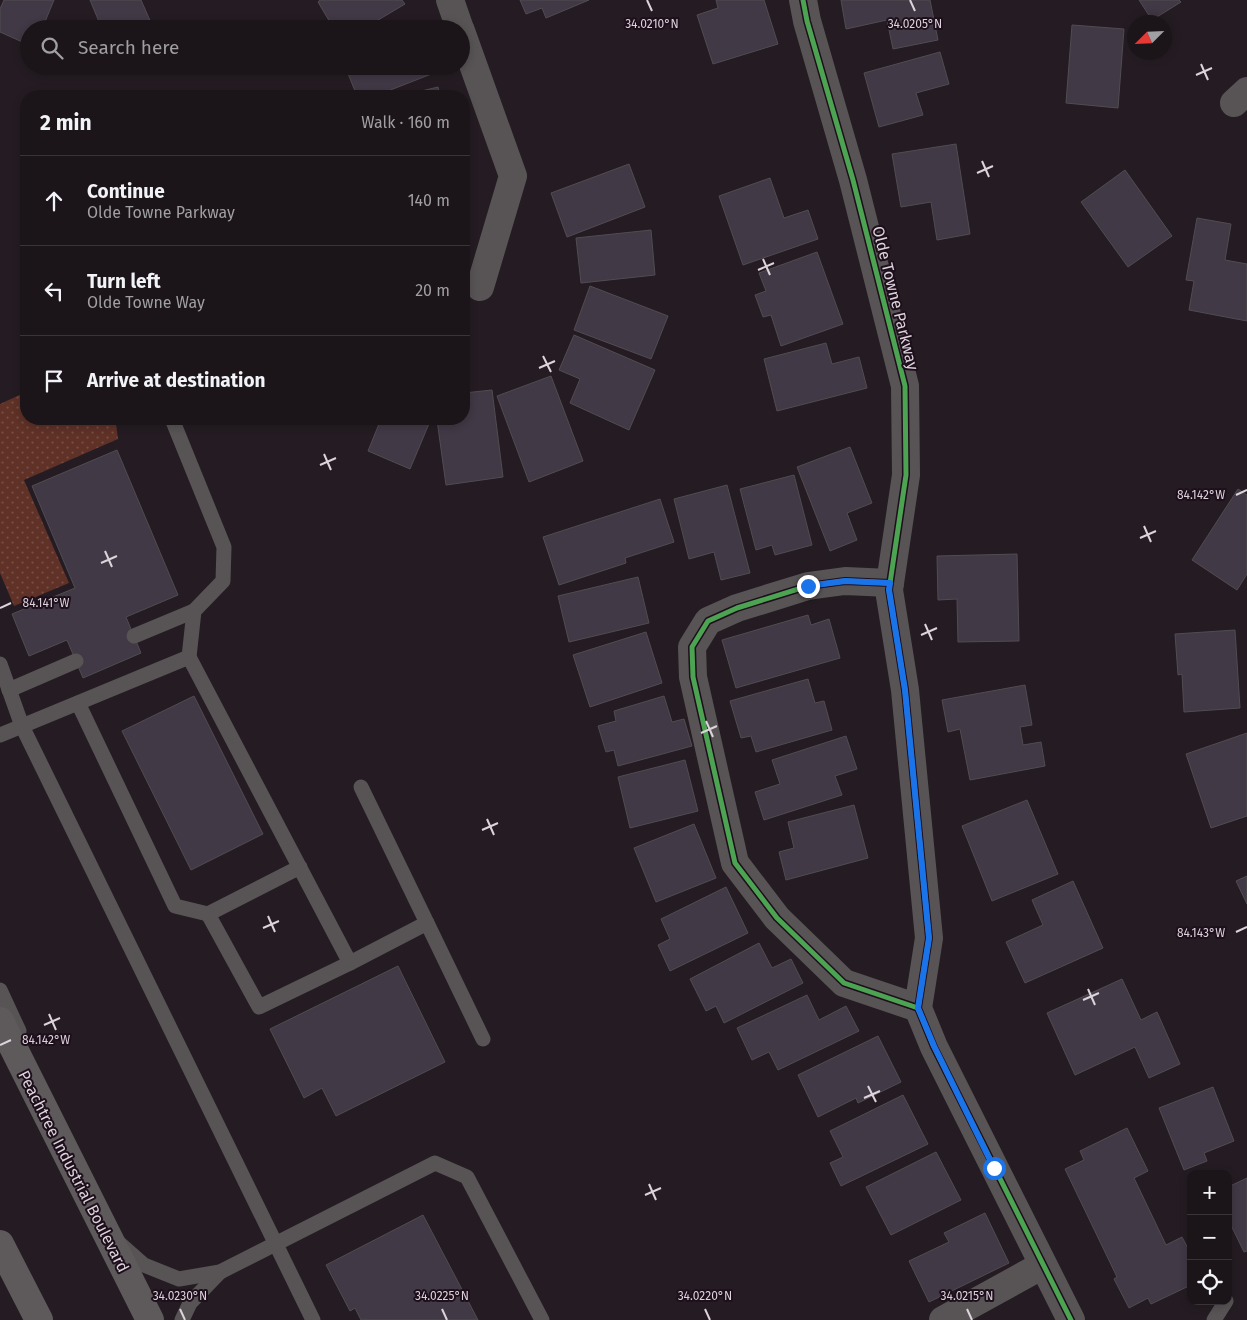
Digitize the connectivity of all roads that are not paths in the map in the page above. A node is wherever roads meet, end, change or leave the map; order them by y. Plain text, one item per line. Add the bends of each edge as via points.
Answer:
1 (450, 0) edge
2 (803, 0) edge
3 (457, 20) edge
4 (470, 55) edge
5 (480, 287) dead end
6 (174, 425) edge
7 (890, 583) junction
8 (194, 611) junction
9 (134, 636) dead end
10 (189, 656) junction
11 (76, 661) dead end
12 (0, 664) edge
13 (9, 690) junction
14 (78, 703) junction
15 (22, 726) junction
16 (0, 735) edge
17 (361, 787) dead end
18 (300, 867) junction
19 (208, 914) junction
20 (426, 923) junction
21 (350, 963) junction
22 (0, 990) edge
23 (918, 1008) junction
24 (0, 1021) edge
25 (483, 1039) dead end
26 (65, 1152) junction
27 (105, 1231) junction
28 (0, 1244) edge
29 (275, 1244) junction
30 (1043, 1265) junction
31 (220, 1272) junction
32 (1223, 1305) edge
33 (39, 1320) edge
34 (150, 1320) edge
35 (182, 1320) edge
36 (313, 1320) edge
37 (542, 1320) edge
38 (943, 1320) edge
39 (1071, 1320) edge
40 (1214, 1320) edge

1 - 3 street
2 - 7 street, Olde Towne Parkway via 905,386 906,475
4 - 5 street via 513,176
6 - 8 lane via 224,547 223,581
7 - 23 street, Olde Towne Parkway via 905,690 929,938
7 - 23 street via 845,581 808,586 737,608 708,621 692,647 693,677 735,863 777,918 844,983
8 - 9 lane
8 - 10 lane
10 - 14 lane
10 - 18 lane
11 - 13 lane
12 - 13 lane
13 - 15 lane
14 - 15 lane
14 - 19 lane via 175,906
15 - 16 lane
15 - 29 lane
17 - 20 lane
18 - 19 lane
18 - 21 lane
19 - 21 lane via 259,1007
20 - 21 lane
20 - 25 lane
22 - 26 lane via 38,1075
23 - 30 street via 938,1055
24 - 26 highway, Peachtree Industrial Boulevard
26 - 27 highway, Peachtree Industrial Boulevard
27 - 31 lane via 144,1265 179,1279
27 - 34 highway, Peachtree Industrial Boulevard
28 - 33 highway
29 - 31 lane
29 - 36 lane
29 - 37 lane via 435,1163 467,1177
30 - 38 street
30 - 39 street
31 - 35 lane via 190,1303
32 - 40 lane

